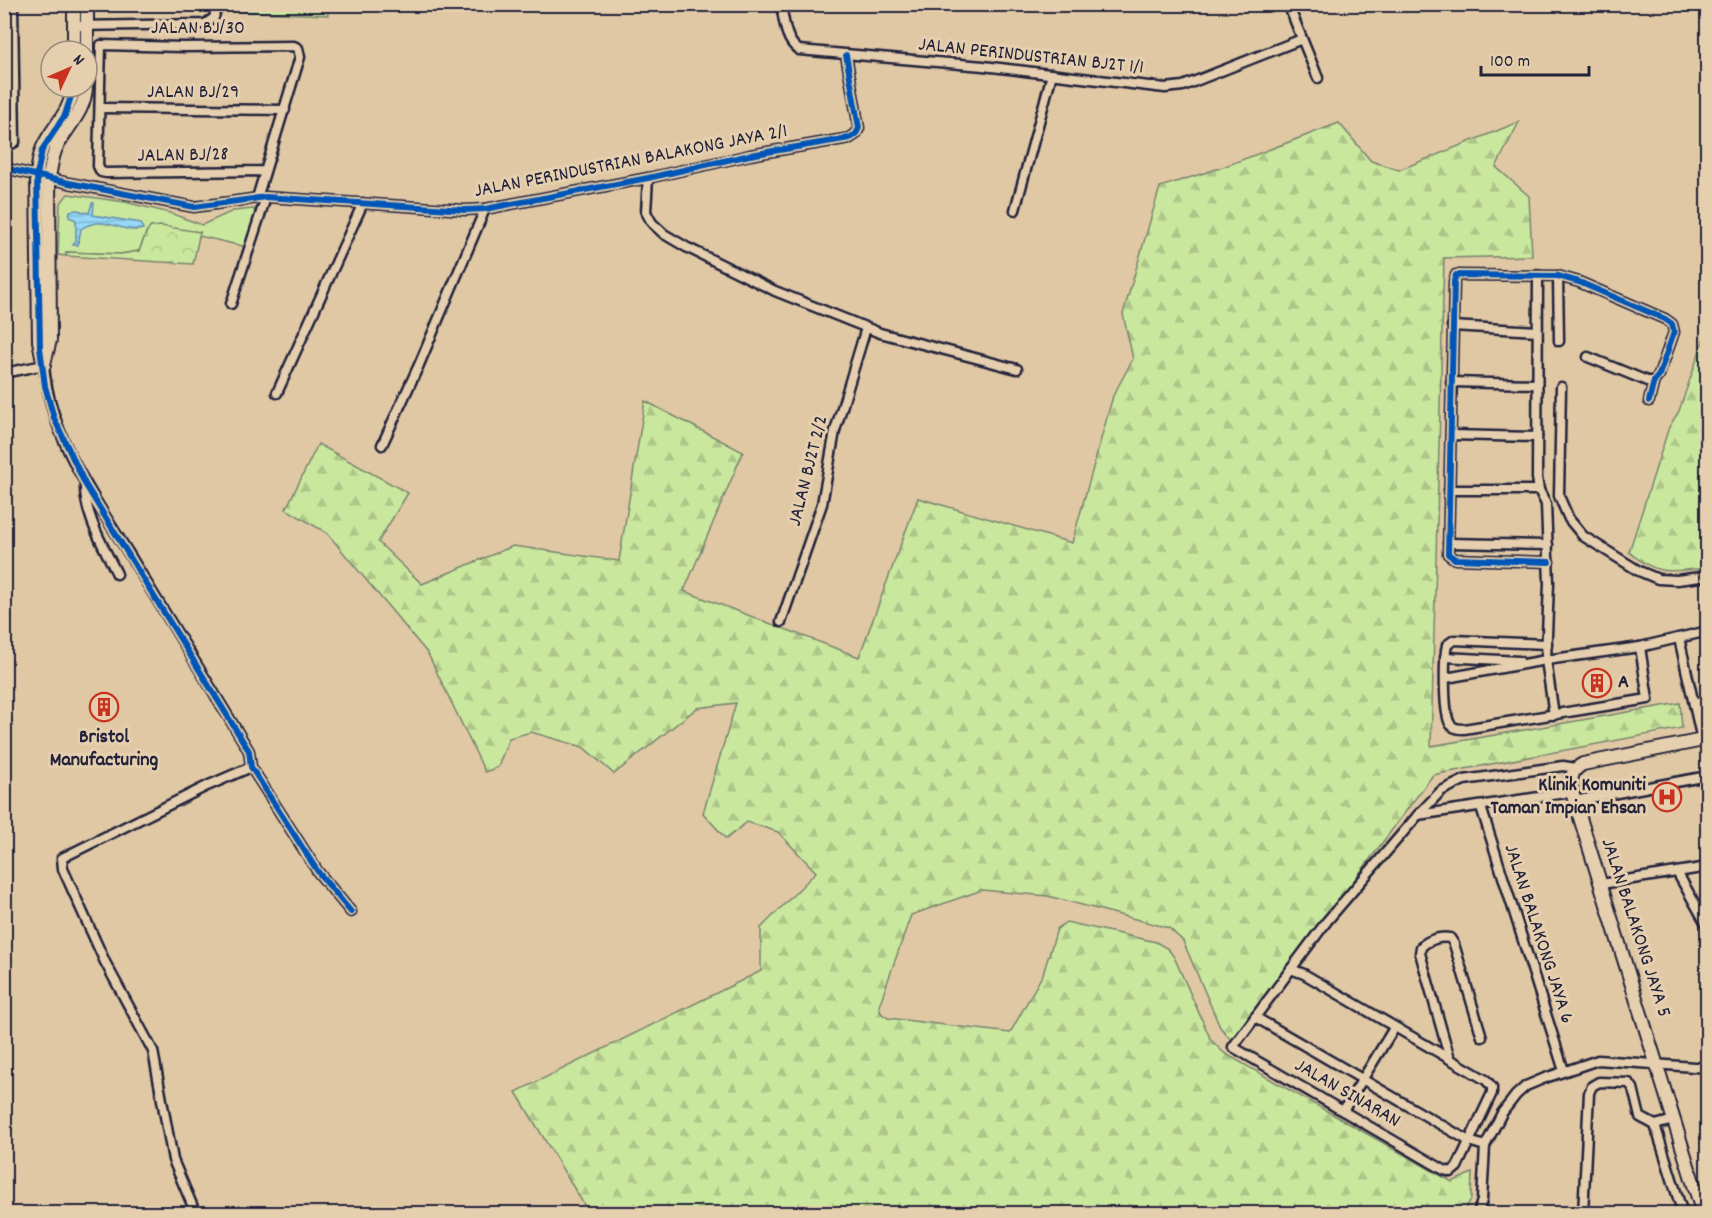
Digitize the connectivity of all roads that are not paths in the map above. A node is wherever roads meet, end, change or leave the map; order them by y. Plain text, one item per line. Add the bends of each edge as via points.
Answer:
1 (13, 4) edge
2 (74, 4) edge
3 (87, 4) edge
4 (218, 4) edge
5 (781, 4) edge
6 (1288, 4) edge
7 (9, 14) edge
8 (88, 25) junction
9 (74, 26) junction
10 (74, 39) edge
11 (87, 39) edge
12 (1302, 39) junction
13 (846, 55) junction
14 (1052, 74) junction
15 (1318, 78) dead end
16 (4, 82) edge
17 (15, 85) junction
18 (70, 99) edge
19 (83, 99) edge
20 (101, 108) junction
21 (285, 110) junction
22 (5, 148) edge
23 (4, 168) edge
24 (265, 171) junction
25 (43, 177) junction
26 (648, 178) junction
27 (262, 198) junction
28 (363, 203) junction
29 (485, 209) junction
30 (1015, 210) dead end
31 (1538, 275) junction
32 (1558, 276) junction
33 (231, 304) dead end
34 (1452, 326) junction
35 (866, 327) junction
36 (1537, 331) junction
37 (1559, 341) dead end
38 (1588, 357) dead end
39 (44, 365) junction
40 (1017, 369) dead end
41 (4, 373) edge
42 (1654, 381) junction
43 (1451, 382) junction
44 (1538, 384) junction
45 (1561, 387) dead end
46 (277, 393) dead end
47 (1649, 401) dead end
48 (1451, 435) junction
49 (1537, 437) junction
50 (382, 445) dead end
51 (85, 484) junction
52 (1449, 490) junction
53 (1539, 490) junction
54 (1448, 543) junction
55 (1548, 545) junction
56 (1549, 562) junction
57 (117, 574) dead end
58 (1707, 576) edge
59 (781, 622) dead end
60 (1707, 631) edge
61 (1679, 638) junction
62 (1547, 644) junction
63 (1640, 647) junction
64 (1445, 657) junction
65 (1546, 660) junction
66 (1536, 662) junction
67 (1446, 678) junction
68 (1707, 701) edge
69 (1694, 703) junction
70 (1554, 715) junction
71 (1705, 740) edge
72 (251, 766) junction
73 (1576, 768) junction
74 (1707, 776) edge
75 (1573, 796) junction
76 (1481, 807) junction
77 (1418, 815) junction
78 (1707, 867) edge
79 (1677, 872) junction
80 (1601, 884) junction
81 (351, 912) dead end
82 (1707, 927) edge
83 (1292, 969) junction
84 (1255, 1017) junction
85 (1394, 1028) junction
86 (1482, 1037) dead end
87 (1450, 1059) junction
88 (1658, 1066) junction
89 (1707, 1068) edge
90 (1564, 1071) junction
91 (1364, 1079) junction
92 (1343, 1111) junction
93 (1674, 1120) junction
94 (1655, 1125) junction
95 (1469, 1141) junction
96 (1485, 1146) junction
97 (196, 1214) edge
98 (1478, 1214) edge
99 (1583, 1214) edge
100 (1683, 1214) edge
101 (1703, 1214) edge

1 - 7 street
2 - 9 street
3 - 8 street
4 - 8 street via 214,18 205,24
5 - 13 street, JALAN PERINDUSTRIAN BJ2T 1/1 via 792,46 809,52
6 - 12 street
7 - 17 street
8 - 9 street
8 - 11 street
9 - 10 street
12 - 14 street, JALAN PERINDUSTRIAN BJ2T 1/1 via 1172,88
12 - 15 street
13 - 14 street, JALAN PERINDUSTRIAN BJ2T 1/1
13 - 26 street, JALAN PERINDUSTRIAN BALAKONG JAYA 2/1 via 859,128 850,138
14 - 30 street
16 - 17 street
17 - 22 street via 15,142
18 - 25 street via 42,150
19 - 25 street via 77,118
20 - 21 street, JALAN BJ/29
20 - 21 street, JALAN BJ/30 via 101,45 294,46 300,57
20 - 24 street, JALAN BJ/28 via 98,166 106,174
21 - 24 street
23 - 25 street, JALAN PERINDUSTRIAN BALAKONG JAYA 2/1
24 - 27 street
25 - 27 street, JALAN PERINDUSTRIAN BALAKONG JAYA 2/1 via 194,207
25 - 39 street via 39,340
26 - 29 street, JALAN PERINDUSTRIAN BALAKONG JAYA 2/1
26 - 35 street via 646,212 664,234 767,287
27 - 28 street, JALAN PERINDUSTRIAN BALAKONG JAYA 2/1
27 - 33 street
28 - 29 street, JALAN PERINDUSTRIAN BALAKONG JAYA 2/1
28 - 46 street
29 - 50 street
31 - 32 street
31 - 34 street via 1456,275
31 - 36 street
32 - 37 street
32 - 42 street via 1672,324 1674,332
34 - 36 street
34 - 43 street
35 - 40 street
35 - 59 street, JALAN BJ2T 2/2 via 835,431 822,504
36 - 44 street
38 - 42 street
39 - 41 street
39 - 51 street via 54,418
42 - 47 street
43 - 44 street
43 - 48 street
44 - 49 street
45 - 58 street via 1559,496 1569,519 1583,536 1658,579
48 - 49 street
48 - 52 street
49 - 53 street
51 - 57 street via 92,518
51 - 72 street via 249,751
52 - 53 street
52 - 54 street
53 - 55 street via 1546,504
54 - 55 street
54 - 56 street via 1448,554 1455,559
55 - 56 street
56 - 62 street
60 - 61 street
61 - 63 street
61 - 69 street
62 - 64 street via 1454,640 1447,645
62 - 65 street
63 - 65 street
63 - 70 street via 1648,699
64 - 66 street
64 - 67 street
65 - 66 street
65 - 70 street
66 - 67 street
67 - 70 street via 1447,719 1457,729
68 - 69 street
69 - 71 street
71 - 73 street
72 - 81 street via 318,872
72 - 97 street via 62,858 63,869 105,962 153,1051 173,1160
73 - 75 street, JALAN BALAKONG JAYA 5 via 1571,776
73 - 77 street via 1563,766 1464,780 1441,792
74 - 75 street
75 - 76 street
75 - 80 street, JALAN BALAKONG JAYA 5
76 - 77 street
76 - 90 street, JALAN BALAKONG JAYA 6
77 - 83 street via 1327,921
78 - 79 street
79 - 80 street
79 - 82 street
80 - 88 street, JALAN BALAKONG JAYA 5
83 - 84 street
83 - 85 street
84 - 91 street
84 - 92 street, JALAN SINARAN via 1233,1047
85 - 87 street
85 - 91 street
86 - 87 street via 1454,944 1444,937 1426,942 1420,953
87 - 95 street via 1492,1087
88 - 89 street
88 - 90 street via 1598,1060
88 - 93 street, JALAN BALAKONG JAYA 5
90 - 96 street via 1526,1086 1516,1095
91 - 92 street
91 - 95 street
92 - 95 street, JALAN SINARAN via 1451,1172
93 - 94 street
93 - 101 street, JALAN BALAKONG JAYA 5
94 - 99 street via 1640,1117 1629,1083 1599,1082 1592,1086
94 - 100 street
95 - 96 street
96 - 98 street

